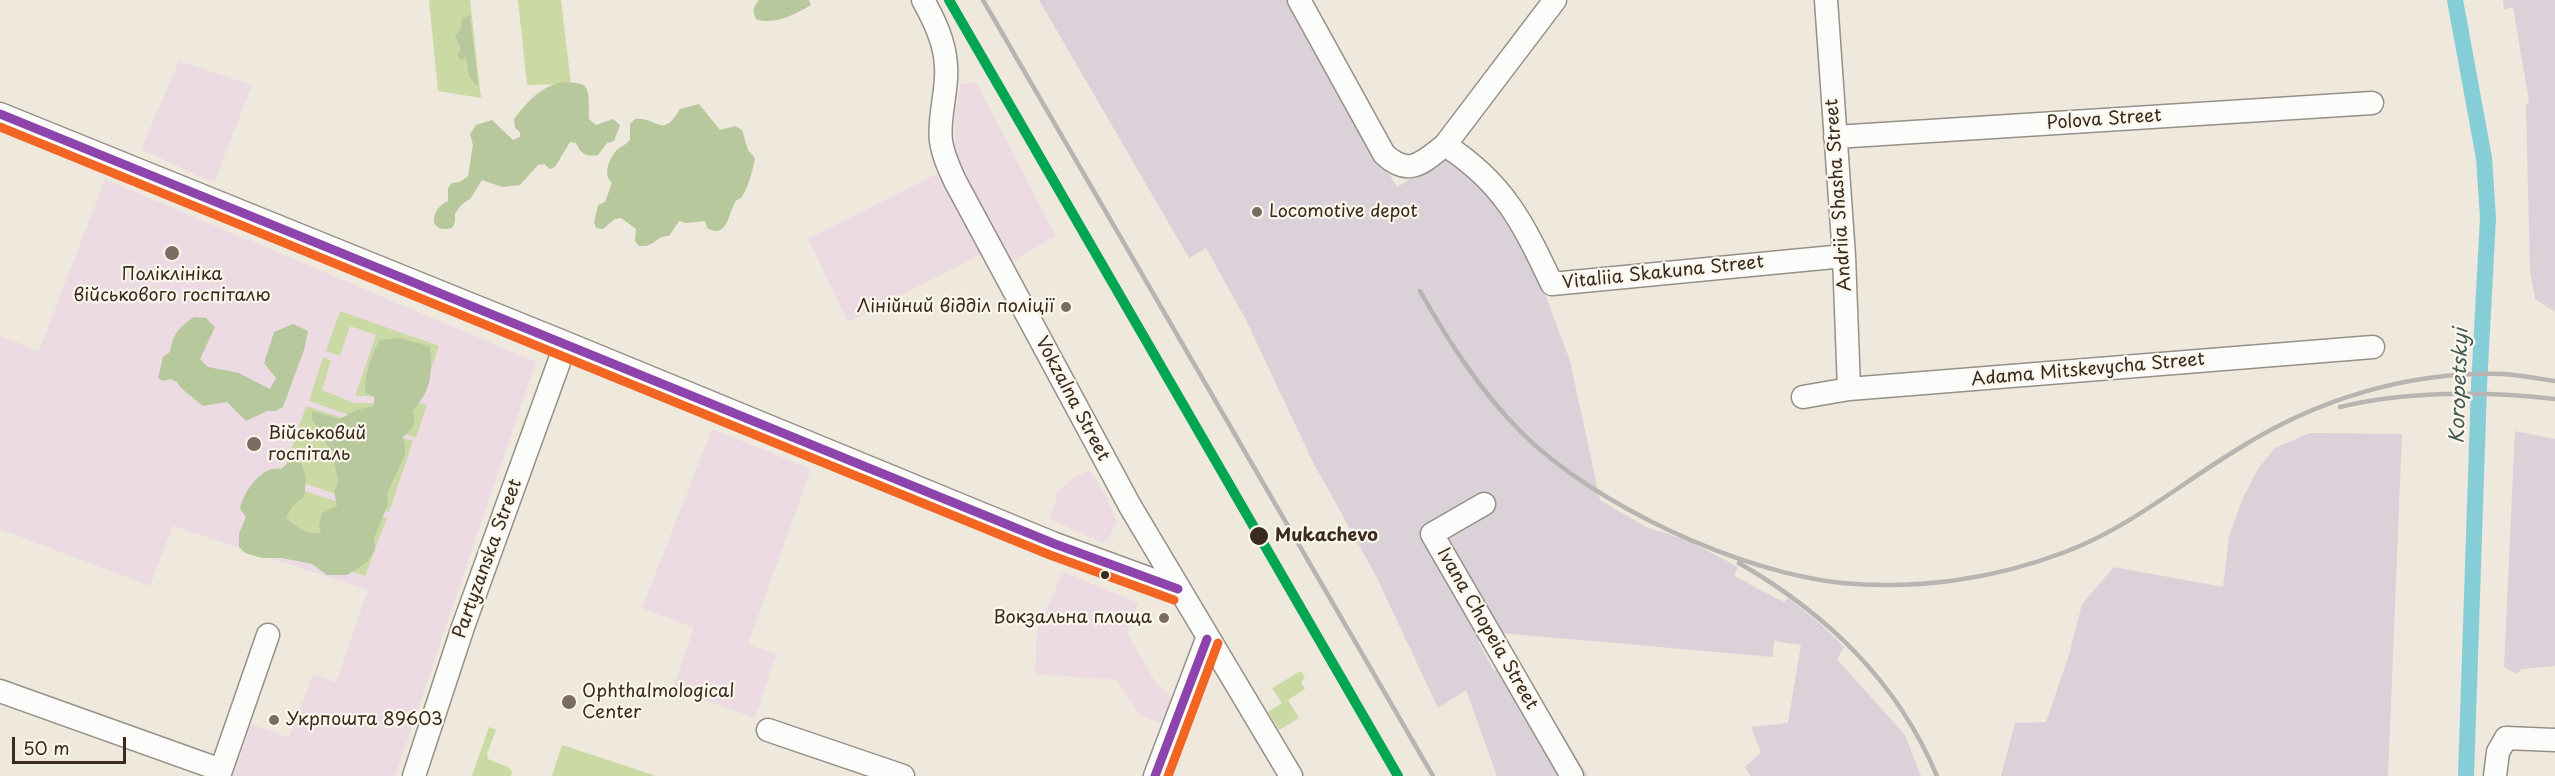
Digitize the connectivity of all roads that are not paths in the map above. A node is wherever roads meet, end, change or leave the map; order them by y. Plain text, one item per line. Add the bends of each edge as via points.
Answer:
1 (923, 0) edge
2 (1299, 0) edge
3 (1555, 0) edge
4 (1826, 0) edge
5 (2372, 103) dead end
6 (0, 114) edge
7 (1835, 137) junction
8 (1446, 145) junction
9 (1844, 256) junction
10 (567, 343) junction
11 (2373, 347) dead end
12 (1850, 389) junction
13 (1803, 397) dead end
14 (1484, 504) dead end
15 (1178, 589) junction
16 (268, 635) dead end
17 (1208, 639) junction
18 (0, 691) edge
19 (768, 730) dead end
20 (2555, 740) edge
21 (220, 773) edge
22 (414, 776) edge
23 (903, 776) edge
24 (1155, 776) edge
25 (1291, 776) edge
26 (1572, 776) edge
27 (2495, 776) edge

1 - 15 street, Vokzalna Street via 944,50 946,83 941,141 951,172 1108,467
2 - 8 street via 1384,154 1394,164 1414,166
3 - 8 street
4 - 7 street, Andriia Shasha Street
5 - 7 street, Polova Street
6 - 10 street
7 - 9 street, Andriia Shasha Street
8 - 9 street, Vitaliia Skakuna Street via 1482,171 1509,202 1552,284
9 - 12 street, Andriia Shasha Street
10 - 15 street via 1055,544
10 - 22 street, Partyzanska Street via 462,627
11 - 12 street, Adama Mitskevycha Street
12 - 13 street, Adama Mitskevycha Street
14 - 26 street, Ivana Chopeia Street via 1432,534
15 - 17 street, Vokzalna Street
16 - 21 street
17 - 24 street
17 - 25 street, Vokzalna Street
18 - 21 street
19 - 23 street
20 - 27 street via 2506,738 2498,752

